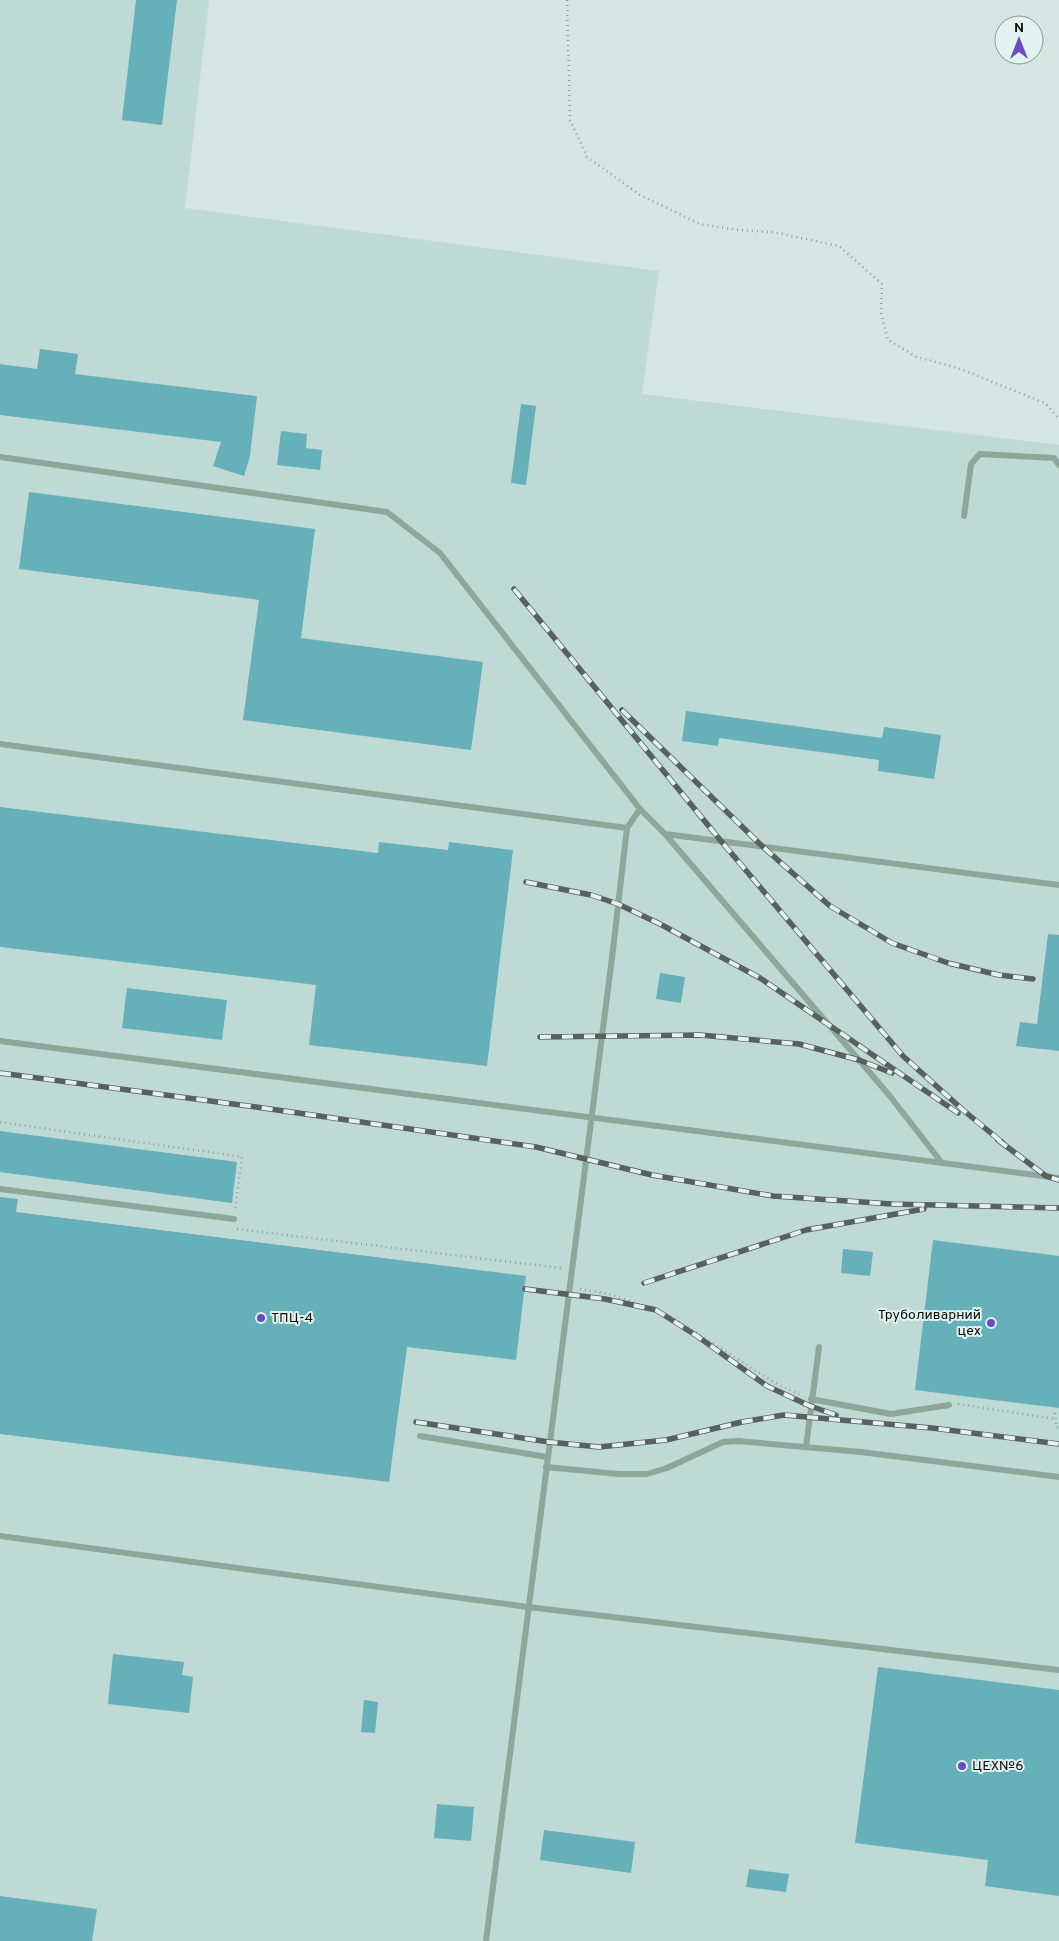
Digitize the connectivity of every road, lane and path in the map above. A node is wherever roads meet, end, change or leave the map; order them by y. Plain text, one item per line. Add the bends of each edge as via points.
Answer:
1 (567, 0) edge
2 (1059, 419) edge
3 (0, 457) edge
4 (1059, 465) edge
5 (964, 516) dead end
6 (0, 744) edge
7 (640, 809) junction
8 (627, 828) junction
9 (665, 834) junction
10 (1059, 885) edge
11 (0, 1040) edge
12 (591, 1117) junction
13 (0, 1122) edge
14 (942, 1162) junction
15 (1059, 1178) edge
16 (0, 1189) edge
17 (234, 1220) junction
18 (571, 1269) junction
19 (569, 1287) junction
20 (819, 1347) dead end
21 (811, 1399) junction
22 (949, 1405) joint
23 (1055, 1413) dead end
24 (1055, 1419) junction
25 (1059, 1428) edge
26 (420, 1436) dead end
27 (806, 1447) junction
28 (547, 1457) junction
29 (546, 1467) junction
30 (1059, 1476) edge
31 (0, 1536) edge
32 (528, 1606) junction
33 (1059, 1670) edge
34 (486, 1941) edge

1 - 2 path via 570,120 586,157 640,196 700,224 773,232 839,246 882,284 881,313 888,340 918,357 958,368 1045,403
3 - 7 lane via 387,512 440,553
4 - 5 lane via 1054,458 980,454 971,464
6 - 8 lane
7 - 8 lane
7 - 9 lane
8 - 12 lane
9 - 10 lane
9 - 14 lane via 889,1094
11 - 12 lane
12 - 14 lane
12 - 18 lane
13 - 17 path via 242,1157
14 - 15 lane
16 - 17 lane
17 - 18 path via 232,1229
18 - 19 lane
19 - 21 path via 609,1294 665,1313 775,1383
19 - 28 lane
20 - 21 lane
21 - 22 lane via 891,1414
21 - 27 lane
22 - 24 path
23 - 24 path
24 - 25 path
26 - 28 lane
27 - 29 lane via 723,1442 647,1474
27 - 30 lane
28 - 29 lane
29 - 32 lane
31 - 32 lane
32 - 33 lane
32 - 34 lane

